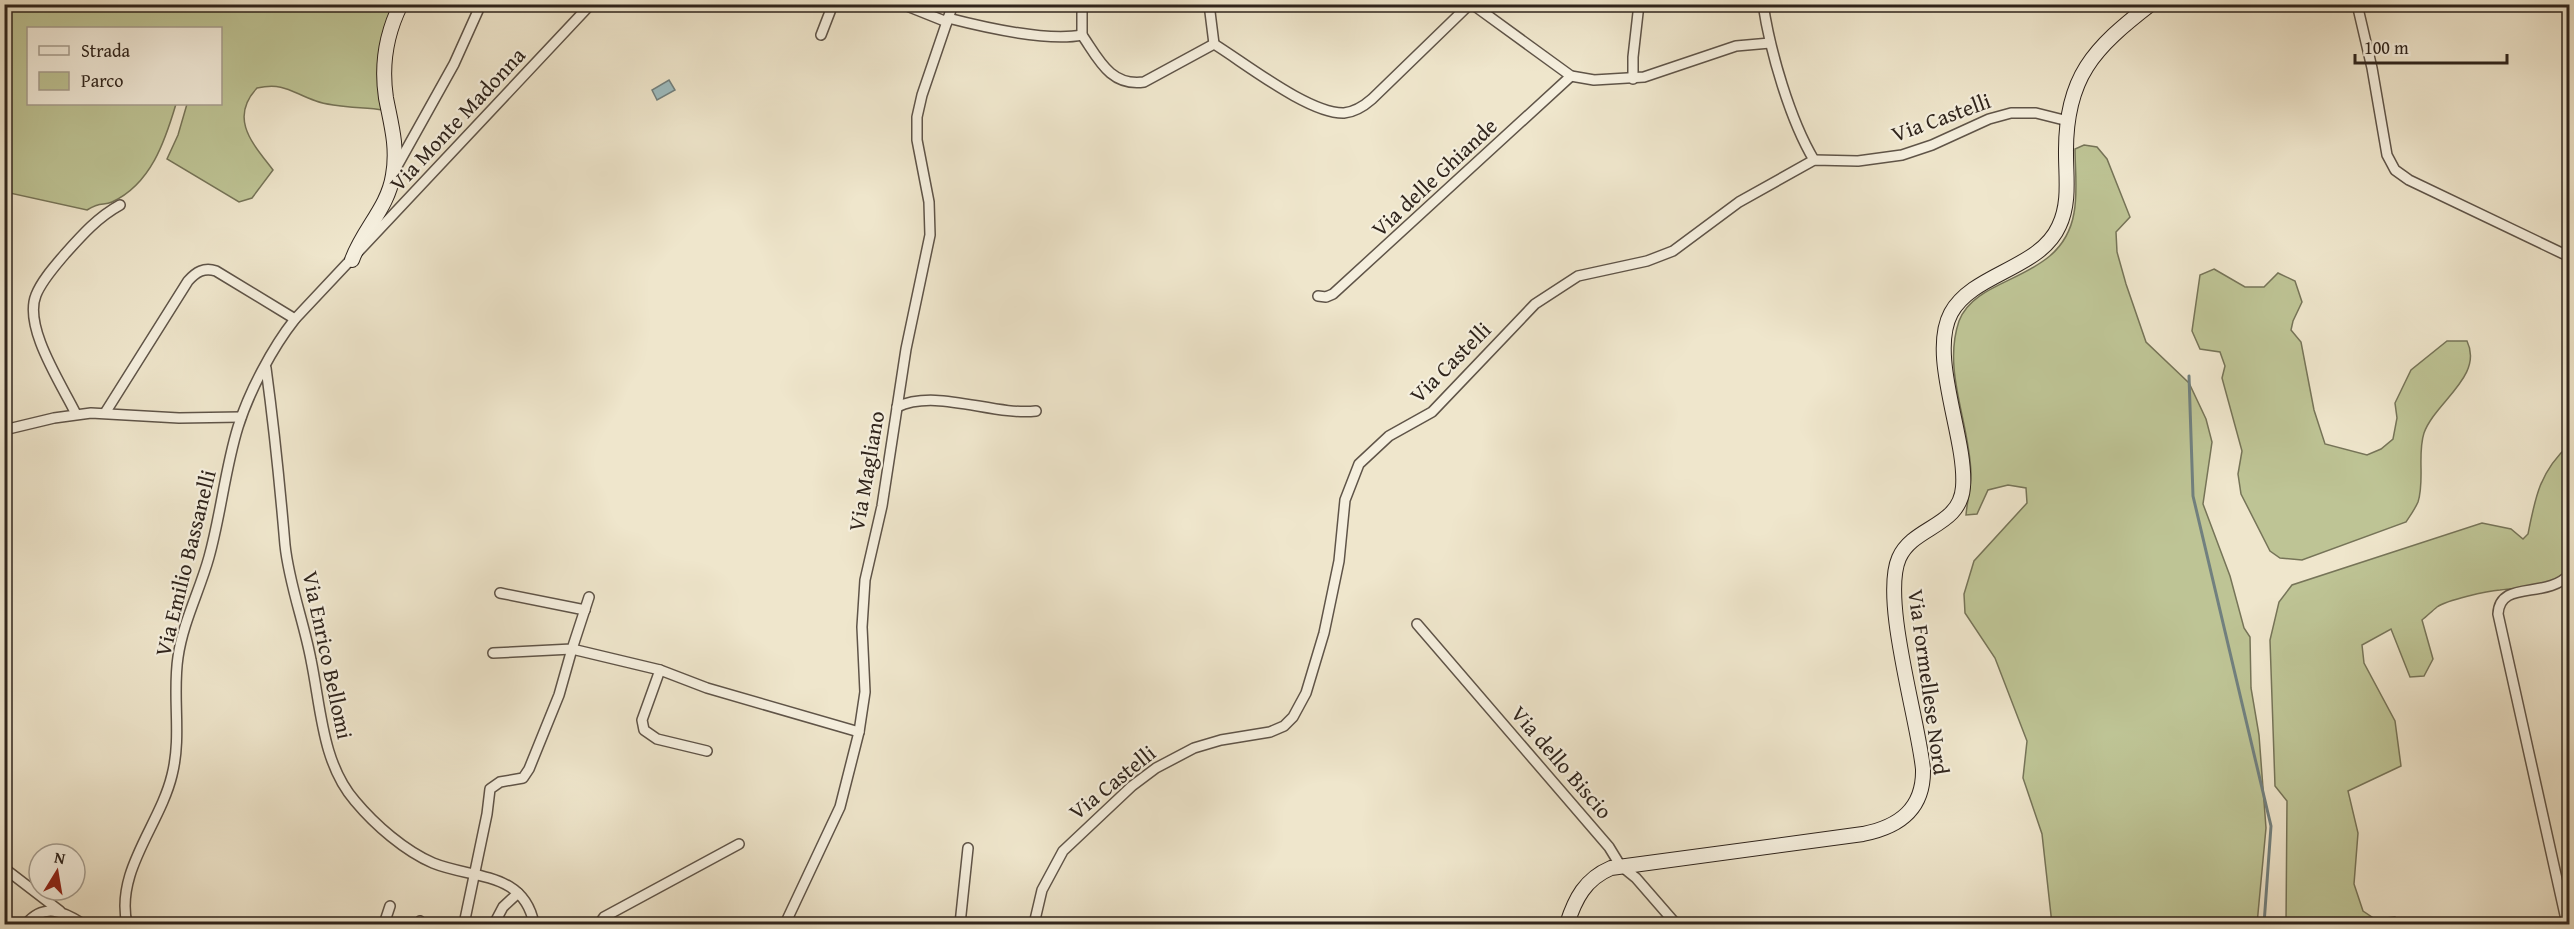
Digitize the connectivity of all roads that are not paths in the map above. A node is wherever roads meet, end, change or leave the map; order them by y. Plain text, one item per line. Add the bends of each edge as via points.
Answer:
1 (401, 4) edge
2 (481, 4) edge
3 (591, 4) edge
4 (833, 4) edge
5 (902, 4) edge
6 (953, 4) edge
7 (1082, 4) edge
8 (1209, 4) edge
9 (1471, 4) edge
10 (1639, 4) edge
11 (1763, 4) edge
12 (2151, 4) edge
13 (2357, 4) edge
14 (947, 20) junction
15 (821, 35) dead end
16 (1082, 35) junction
17 (1770, 43) junction
18 (1214, 44) junction
19 (1571, 76) junction
20 (1634, 79) junction
21 (2068, 121) junction
22 (1814, 160) junction
23 (394, 172) junction
24 (120, 205) dead end
25 (2570, 257) edge
26 (352, 260) junction
27 (1318, 296) dead end
28 (295, 319) junction
29 (266, 368) junction
30 (897, 407) junction
31 (1036, 411) dead end
32 (105, 413) junction
33 (76, 414) junction
34 (241, 417) junction
35 (4, 430) edge
36 (2570, 574) edge
37 (500, 593) dead end
38 (589, 597) dead end
39 (585, 610) junction
40 (1417, 624) dead end
41 (572, 648) junction
42 (493, 653) dead end
43 (660, 670) junction
44 (859, 732) junction
45 (707, 751) dead end
46 (739, 844) dead end
47 (968, 848) dead end
48 (1620, 865) junction
49 (4, 868) edge
50 (474, 873) junction
51 (518, 893) junction
52 (390, 906) dead end
53 (60, 911) junction
54 (26, 924) edge
55 (83, 924) edge
56 (128, 924) edge
57 (384, 924) edge
58 (464, 924) edge
59 (494, 924) edge
60 (534, 924) edge
61 (599, 924) edge
62 (785, 924) edge
63 (960, 924) edge
64 (1034, 924) edge
65 (1567, 924) edge
66 (1676, 924) edge
67 (2567, 924) edge

1 - 23 street via 389,30 385,66 386,97 395,139
2 - 23 street via 454,64
3 - 26 street, Via Monte Madonna
4 - 15 street
5 - 14 street
6 - 14 street, Via Magliano
7 - 16 street
8 - 18 street
9 - 18 street via 1372,99 1349,112 1329,111 1301,99
9 - 19 street
10 - 20 street
11 - 17 street
12 - 21 street, Via Formellese Nord via 2109,37 2089,61 2074,92
13 - 25 street via 2387,155 2393,167 2414,182
14 - 16 street via 1022,32
14 - 30 street, Via Magliano via 917,117 930,224
16 - 18 street via 1110,75 1131,83 1144,82
17 - 20 street via 1736,46
17 - 22 street via 1804,144
19 - 20 street via 1606,81
19 - 27 street, Via delle Ghiande via 1374,260 1333,294
21 - 22 street, Via Castelli via 2036,113 2011,113 1902,155 1858,161
21 - 48 street, Via Formellese Nord via 2065,206 2055,235 2039,250 1962,299 1946,326 1944,349 1963,494 1953,513 1905,548 1894,577 1896,619 1923,769 1921,792 1912,809 1897,823 1863,834
22 - 64 street, Via Castelli via 1739,202 1673,251 1564,283 1519,319 1432,412 1371,450 1359,464 1348,489 1324,633 1306,693 1293,717 1270,732 1216,741 1186,752 1132,786 1063,851 1042,890
23 - 26 street via 389,195
24 - 33 street via 76,241 42,284 34,303 37,333
26 - 28 street, Via Monte Madonna
28 - 29 street, Via Emilio Bassanelli
28 - 32 street via 216,271 197,272
29 - 34 street, Via Emilio Bassanelli
29 - 50 street, Via Enrico Bellomi via 288,563 336,775 362,809 405,846 432,862
30 - 31 street via 926,401
30 - 44 street, Via Magliano via 884,496 864,589 865,692
32 - 33 street
32 - 34 street
33 - 35 street
34 - 56 street, Via Emilio Bassanelli via 216,532 178,656 173,770 128,880 124,901
36 - 67 street via 2547,588 2506,595 2500,601 2498,614
37 - 39 street
38 - 39 street
39 - 41 street
40 - 48 street, Via dello Biscio via 1609,847
41 - 42 street
41 - 43 street
41 - 50 street via 559,695 529,769 523,778 500,782 490,789
43 - 44 street via 707,688
43 - 45 street via 642,720 644,730 657,739
44 - 62 street, Via Magliano via 840,807
46 - 61 street via 604,917
47 - 63 street
48 - 65 street, Via Formellese Nord via 1605,870 1586,885
48 - 66 street, Via dello Biscio
49 - 53 street
50 - 51 street, Via Enrico Bellomi
50 - 58 street
51 - 59 street via 503,907
51 - 60 street via 531,910
52 - 57 street
53 - 54 street via 39,913
53 - 55 street

